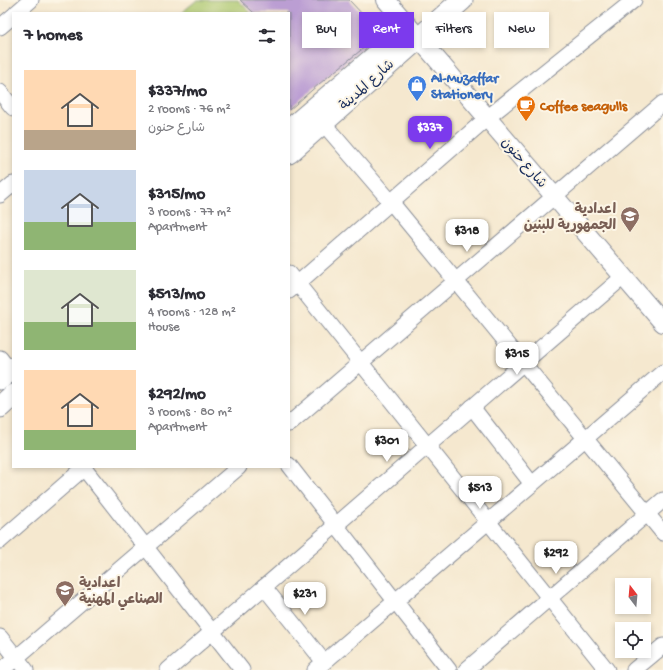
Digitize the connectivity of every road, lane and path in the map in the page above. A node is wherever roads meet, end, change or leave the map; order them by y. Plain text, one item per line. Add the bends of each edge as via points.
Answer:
1 (31, 0) edge
2 (386, 0) edge
3 (440, 0) edge
4 (462, 0) edge
5 (634, 0) edge
6 (17, 12) edge
7 (396, 12) edge
8 (12, 17) edge
9 (0, 27) edge
10 (414, 33) junction
11 (395, 48) edge
12 (399, 48) edge
13 (0, 92) edge
14 (663, 103) edge
15 (12, 107) edge
16 (487, 118) junction
17 (323, 123) junction
18 (290, 129) edge
19 (290, 152) edge
20 (12, 185) edge
21 (0, 195) edge
22 (554, 196) junction
23 (391, 202) junction
24 (623, 277) junction
25 (456, 281) junction
26 (292, 282) edge
27 (663, 323) edge
28 (361, 362) junction
29 (523, 363) junction
30 (663, 372) edge
31 (12, 396) edge
32 (0, 406) edge
33 (472, 407) junction
34 (290, 423) edge
35 (585, 438) junction
36 (428, 446) junction
37 (290, 466) edge
38 (82, 468) edge
39 (84, 468) edge
40 (238, 468) edge
41 (532, 484) junction
42 (663, 500) edge
43 (647, 514) junction
44 (488, 521) junction
45 (336, 525) junction
46 (663, 533) edge
47 (0, 540) edge
48 (145, 547) junction
49 (264, 587) junction
50 (549, 598) junction
51 (395, 601) junction
52 (212, 632) junction
53 (0, 637) edge
54 (663, 646) edge
55 (16, 658) junction
56 (320, 666) edge
57 (2, 670) edge
58 (26, 670) edge
59 (168, 670) edge
60 (242, 670) edge
61 (449, 670) edge
62 (466, 670) edge
63 (607, 670) edge
64 (634, 670) edge

1 - 6 street
2 - 7 street, شارع حنون
3 - 10 main road, شارع المدينة
4 - 10 main road, شارع المدينة
5 - 16 street
8 - 9 street
10 - 16 street, شارع حنون
11 - 18 main road, شارع المدينة
12 - 17 main road, شارع المدينة
13 - 15 street
14 - 22 street
16 - 22 street, شارع حنون
16 - 23 street
17 - 19 main road, شارع المدينة
17 - 23 street
20 - 21 street
22 - 24 street, شارع حنون
22 - 25 street
23 - 25 street
23 - 26 street
24 - 27 street, شارع حنون
24 - 29 street
25 - 28 street
25 - 29 street
26 - 28 street
28 - 34 street
28 - 36 street
29 - 33 street
29 - 35 street
30 - 35 street
31 - 32 main road
33 - 36 street
33 - 41 street
35 - 41 street
35 - 43 street
36 - 44 street
36 - 45 street
37 - 45 street
38 - 47 street
39 - 48 street
40 - 48 street
41 - 44 street
42 - 43 street
43 - 46 street
43 - 50 street
44 - 50 street
44 - 51 street
45 - 49 street
45 - 51 street
48 - 52 street
48 - 55 street
49 - 52 street
49 - 56 street
50 - 62 street
50 - 63 street
51 - 56 street
51 - 61 street
52 - 59 street
52 - 60 street
53 - 55 street
54 - 64 street
55 - 57 street
55 - 58 street

